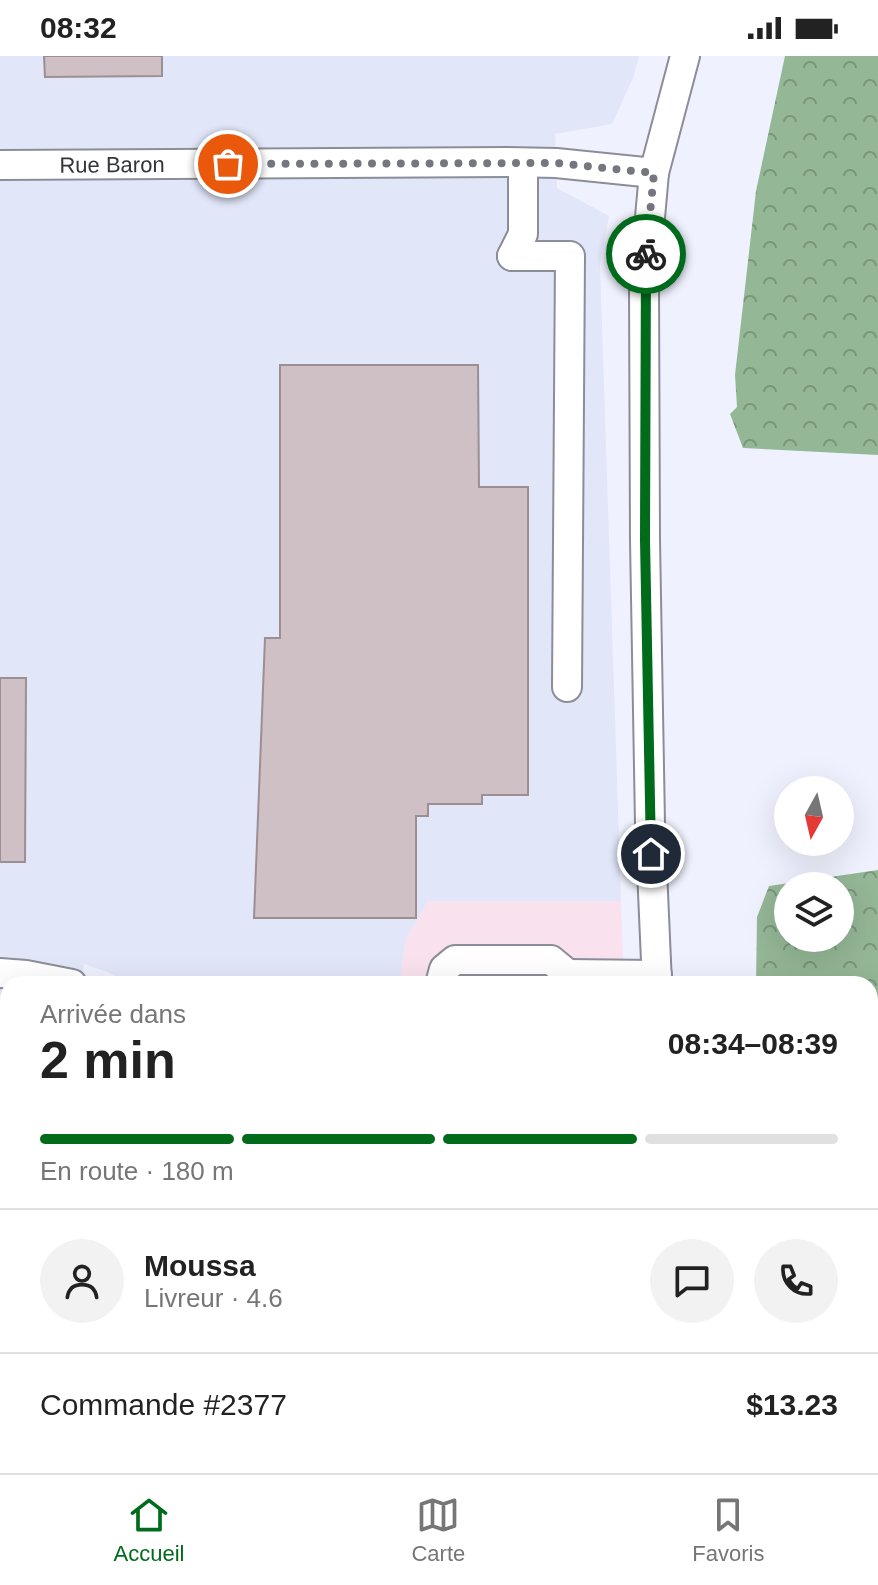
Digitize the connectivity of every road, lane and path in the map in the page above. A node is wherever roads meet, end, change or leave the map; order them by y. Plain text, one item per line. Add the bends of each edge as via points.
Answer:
1 (685, 56) edge
2 (515, 163) junction
3 (0, 165) edge
4 (654, 173) junction
5 (567, 687) dead end
6 (447, 972) edge
7 (0, 973) edge
8 (31, 976) edge
9 (565, 976) edge
10 (658, 976) edge

1 - 4 street
2 - 3 street, Rue Baron
2 - 4 street, Rue Baron
2 - 5 street via 508,234 512,256 570,256
4 - 10 street via 644,284 644,495
6 - 9 street via 551,960
7 - 8 street

